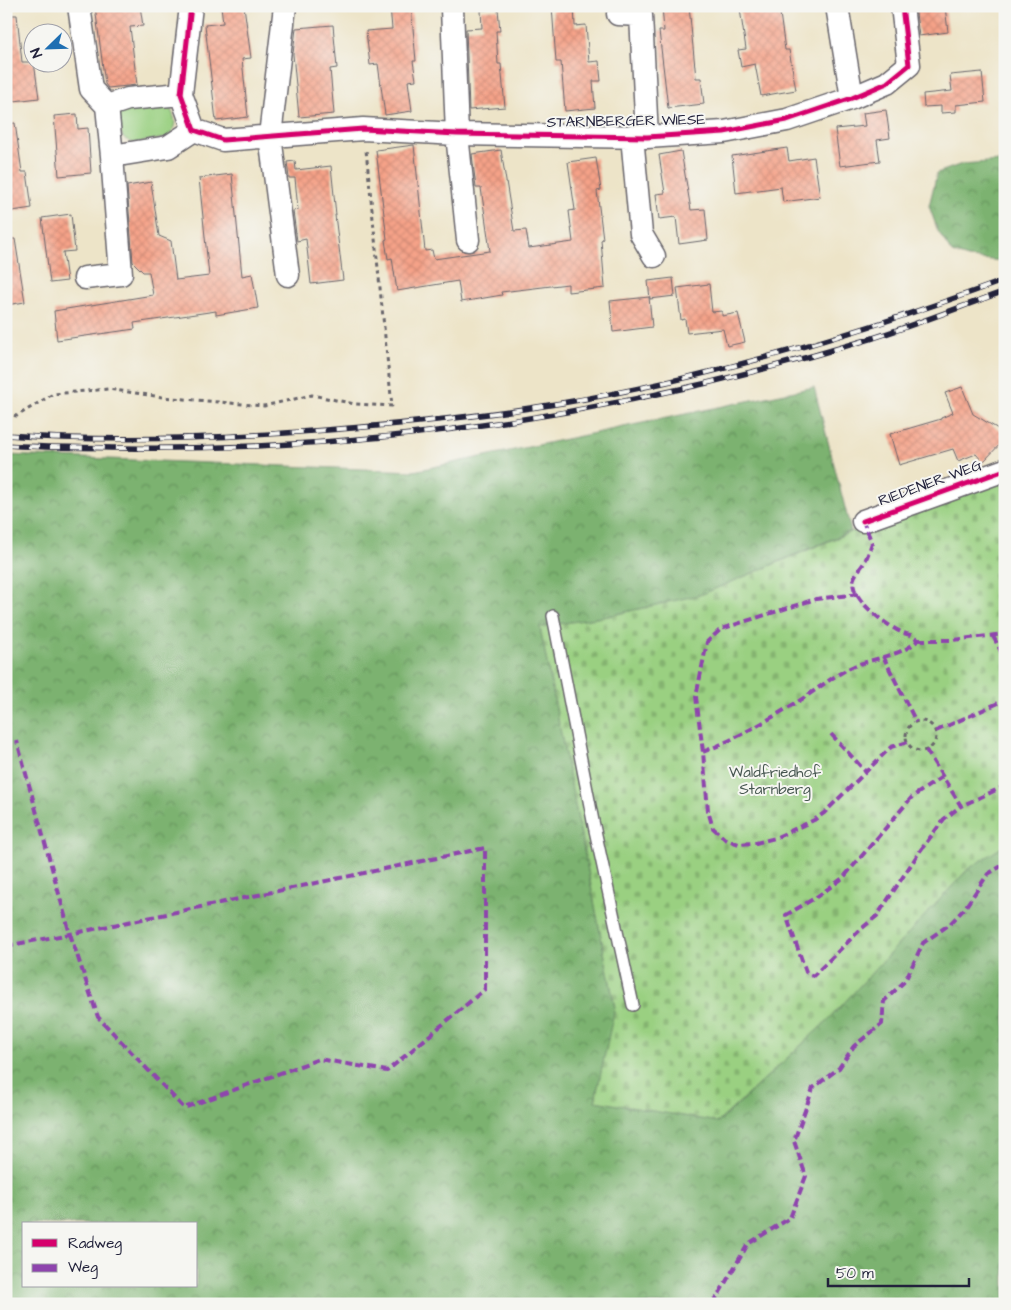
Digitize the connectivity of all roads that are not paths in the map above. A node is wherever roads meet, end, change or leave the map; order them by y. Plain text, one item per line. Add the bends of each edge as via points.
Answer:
1 (79, 6) edge
2 (191, 6) edge
3 (285, 6) edge
4 (836, 6) edge
5 (902, 6) edge
6 (452, 8) dead end
7 (618, 14) dead end
8 (181, 94) junction
9 (852, 98) junction
10 (107, 106) junction
11 (194, 130) junction
12 (457, 134) junction
13 (270, 136) junction
14 (640, 137) junction
15 (112, 156) junction
16 (468, 240) dead end
17 (654, 256) dead end
18 (288, 276) dead end
19 (85, 278) dead end
20 (1005, 470) edge
21 (863, 521) dead end
22 (553, 616) dead end
23 (633, 1005) dead end

1 - 10 street via 91,89
2 - 8 street
3 - 13 street
4 - 9 street
5 - 9 street, STARNBERGER WIESE via 909,65 887,83
6 - 12 street
7 - 14 street, STARNBERGER WIESE via 641,15
8 - 10 street via 128,99
8 - 11 street
9 - 14 street, STARNBERGER WIESE via 787,120 724,132
10 - 15 street
11 - 13 street, STARNBERGER WIESE via 223,140
11 - 15 street via 168,147
12 - 13 street, STARNBERGER WIESE via 363,129
12 - 14 street, STARNBERGER WIESE
12 - 16 street
13 - 18 street
14 - 17 street, STARNBERGER WIESE via 641,234
15 - 19 street via 121,274
20 - 21 street, RIEDENER WEG
22 - 23 lane via 592,821

